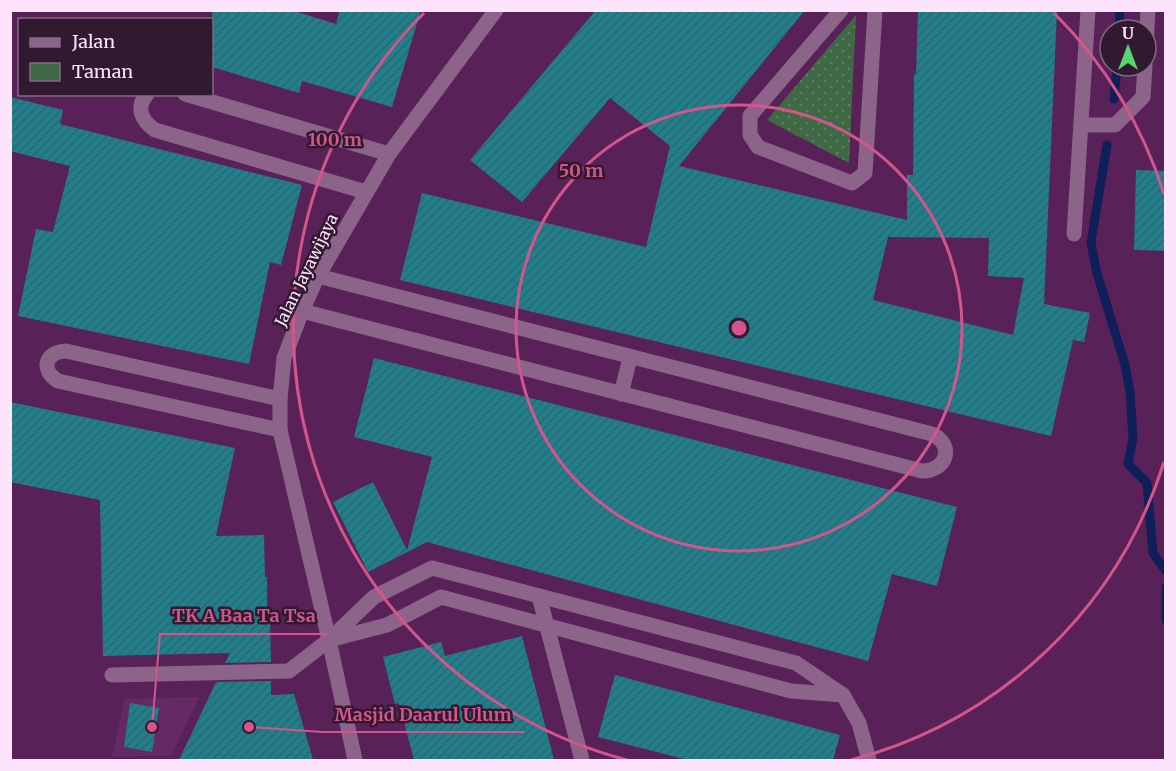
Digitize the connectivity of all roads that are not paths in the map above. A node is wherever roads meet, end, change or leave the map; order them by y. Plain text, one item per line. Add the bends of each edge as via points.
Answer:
1 (496, 10) edge
2 (841, 10) edge
3 (875, 10) edge
4 (1088, 10) edge
5 (1144, 78) edge
6 (145, 96) edge
7 (192, 96) edge
8 (1081, 125) junction
9 (389, 154) junction
10 (366, 192) junction
11 (1074, 234) dead end
12 (318, 276) junction
13 (302, 311) junction
14 (630, 358) junction
15 (621, 394) junction
16 (280, 399) junction
17 (280, 430) junction
18 (539, 596) junction
19 (546, 626) junction
20 (329, 640) junction
21 (112, 675) dead end
22 (843, 695) junction
23 (354, 760) edge
24 (582, 760) edge
25 (869, 760) edge

1 - 9 street, Jalan Jayawijaya
2 - 3 street via 750,116 750,135 758,147 852,183 865,173
4 - 8 street
5 - 8 street via 1143,97 1115,125
6 - 10 street via 140,108 142,117 155,130
7 - 9 street
8 - 11 street
9 - 10 street, Jalan Jayawijaya
10 - 12 street, Jalan Jayawijaya
12 - 13 street, Jalan Jayawijaya
12 - 14 street
13 - 15 street
13 - 16 street, Jalan Jayawijaya via 284,358
14 - 15 street
14 - 15 street via 932,434 939,438 946,453 938,468 922,471
16 - 17 street, Jalan Jayawijaya
16 - 17 street via 66,351 57,351 47,362 47,370 58,381
17 - 20 street, Jalan Jayawijaya
18 - 19 street
18 - 20 street via 432,568 374,597
18 - 22 street via 796,663
19 - 20 street via 441,597 387,624
19 - 22 street via 790,691
19 - 24 street
20 - 21 street via 289,671
20 - 23 street, Jalan Jayawijaya
22 - 25 street via 859,723

